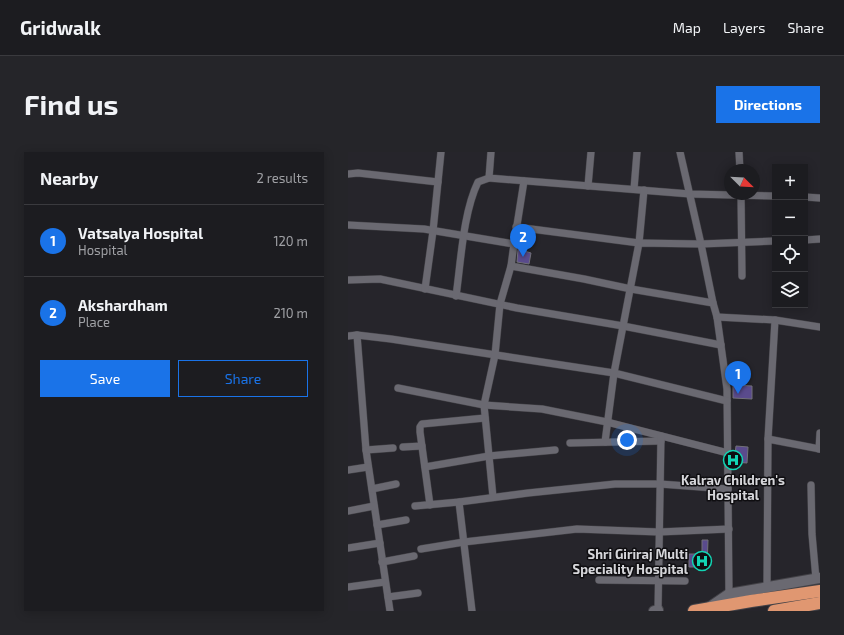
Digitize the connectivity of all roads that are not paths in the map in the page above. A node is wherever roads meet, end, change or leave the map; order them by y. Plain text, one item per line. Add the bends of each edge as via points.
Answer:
1 (441, 152) edge
2 (491, 152) edge
3 (591, 152) edge
4 (637, 152) edge
5 (680, 152) edge
6 (739, 152) edge
7 (740, 164) edge
8 (348, 174) edge
9 (489, 178) junction
10 (524, 181) junction
11 (438, 182) junction
12 (588, 186) junction
13 (634, 189) junction
14 (644, 190) junction
15 (690, 194) junction
16 (724, 195) edge
17 (760, 196) edge
18 (772, 196) edge
19 (808, 197) edge
20 (820, 198) edge
21 (741, 200) edge
22 (348, 224) edge
23 (516, 227) junction
24 (433, 231) junction
25 (464, 236) junction
26 (820, 239) edge
27 (808, 240) edge
28 (772, 241) edge
29 (741, 242) junction
30 (639, 243) junction
31 (514, 244) junction
32 (701, 244) junction
33 (511, 266) junction
34 (742, 276) dead end
35 (348, 280) edge
36 (426, 289) junction
37 (630, 289) junction
38 (456, 296) junction
39 (713, 303) junction
40 (500, 304) junction
41 (717, 318) junction
42 (775, 320) junction
43 (623, 326) junction
44 (820, 327) edge
45 (357, 335) junction
46 (348, 336) edge
47 (721, 345) junction
48 (495, 355) junction
49 (614, 373) junction
50 (398, 388) dead end
51 (727, 401) junction
52 (484, 405) junction
53 (485, 418) junction
54 (607, 422) junction
55 (820, 432) edge
56 (661, 438) junction
57 (768, 439) junction
58 (605, 442) junction
59 (570, 443) dead end
60 (422, 446) junction
61 (403, 447) dead end
62 (394, 448) dead end
63 (819, 449) edge
64 (366, 450) junction
65 (555, 450) dead end
66 (728, 452) junction
67 (489, 456) junction
68 (368, 467) junction
69 (425, 467) junction
70 (348, 470) edge
71 (396, 484) dead end
72 (660, 484) junction
73 (811, 485) dead end
74 (372, 489) junction
75 (728, 489) junction
76 (492, 497) junction
77 (459, 502) junction
78 (430, 504) junction
79 (374, 506) junction
80 (416, 506) dead end
81 (348, 511) edge
82 (406, 520) dead end
83 (377, 525) junction
84 (729, 529) junction
85 (659, 532) junction
86 (464, 542) junction
87 (380, 543) junction
88 (348, 548) edge
89 (421, 548) dead end
90 (414, 556) dead end
91 (382, 562) junction
92 (818, 578) edge
93 (599, 580) dead end
94 (658, 580) junction
95 (685, 581) dead end
96 (385, 582) junction
97 (348, 587) edge
98 (767, 587) junction
99 (820, 591) edge
100 (418, 593) dead end
101 (729, 594) junction
102 (388, 596) junction
103 (820, 603) edge
104 (708, 608) junction
105 (390, 611) edge
106 (472, 611) edge
107 (657, 611) edge
108 (694, 611) edge
109 (774, 611) edge

1 - 11 street
2 - 9 street
3 - 12 street
4 - 13 street
5 - 15 street
6 - 7 street
8 - 11 street
9 - 10 street
9 - 25 street via 478,182
10 - 12 street
10 - 23 street
11 - 24 street
12 - 13 street
13 - 14 street
14 - 15 street
14 - 30 street
15 - 16 street
15 - 32 street
17 - 18 street
19 - 20 street
21 - 29 street
22 - 24 street
23 - 30 street
23 - 31 street
24 - 25 street
24 - 36 street
25 - 31 street
25 - 38 street
26 - 27 street
28 - 29 street
29 - 32 street
29 - 34 street
30 - 32 street
30 - 37 street
31 - 33 street
32 - 39 street
33 - 37 street
33 - 40 street
35 - 36 street via 380,279
36 - 38 street
37 - 39 street
37 - 43 street
38 - 40 street
39 - 41 street
40 - 43 street
40 - 48 street
41 - 42 street
41 - 47 street
42 - 44 street
42 - 57 street
43 - 47 street
43 - 49 street
45 - 46 street
45 - 48 street
45 - 64 street
47 - 51 street
48 - 49 street
48 - 52 street
49 - 51 street
49 - 54 street
50 - 52 street
51 - 66 street
52 - 53 street
52 - 54 street via 542,409
53 - 60 street via 422,424
53 - 67 street
54 - 56 street
54 - 58 street
55 - 63 street
56 - 58 street
56 - 66 street
56 - 72 street
57 - 63 street
57 - 98 street
58 - 59 street
60 - 61 street
60 - 69 street
62 - 64 street
64 - 68 street
65 - 67 street
66 - 75 street
67 - 69 street
67 - 76 street
68 - 70 street
68 - 74 street
69 - 78 street
71 - 74 street
72 - 75 street
72 - 76 street via 615,484
72 - 85 street
73 - 92 street via 812,534
74 - 79 street
75 - 84 street
76 - 77 street
77 - 78 street
77 - 86 street
78 - 80 street
79 - 81 street
79 - 83 street
82 - 83 street
83 - 87 street
84 - 85 street
84 - 101 street
85 - 86 street via 577,529
85 - 94 street
86 - 89 street
86 - 106 street
87 - 88 street
87 - 91 street
90 - 91 street
91 - 96 street
92 - 98 street
93 - 94 street
94 - 95 street
94 - 107 street
96 - 97 street
96 - 102 street
98 - 101 street
99 - 104 highway
100 - 102 street
101 - 104 street
102 - 105 street
103 - 109 highway
104 - 108 highway

